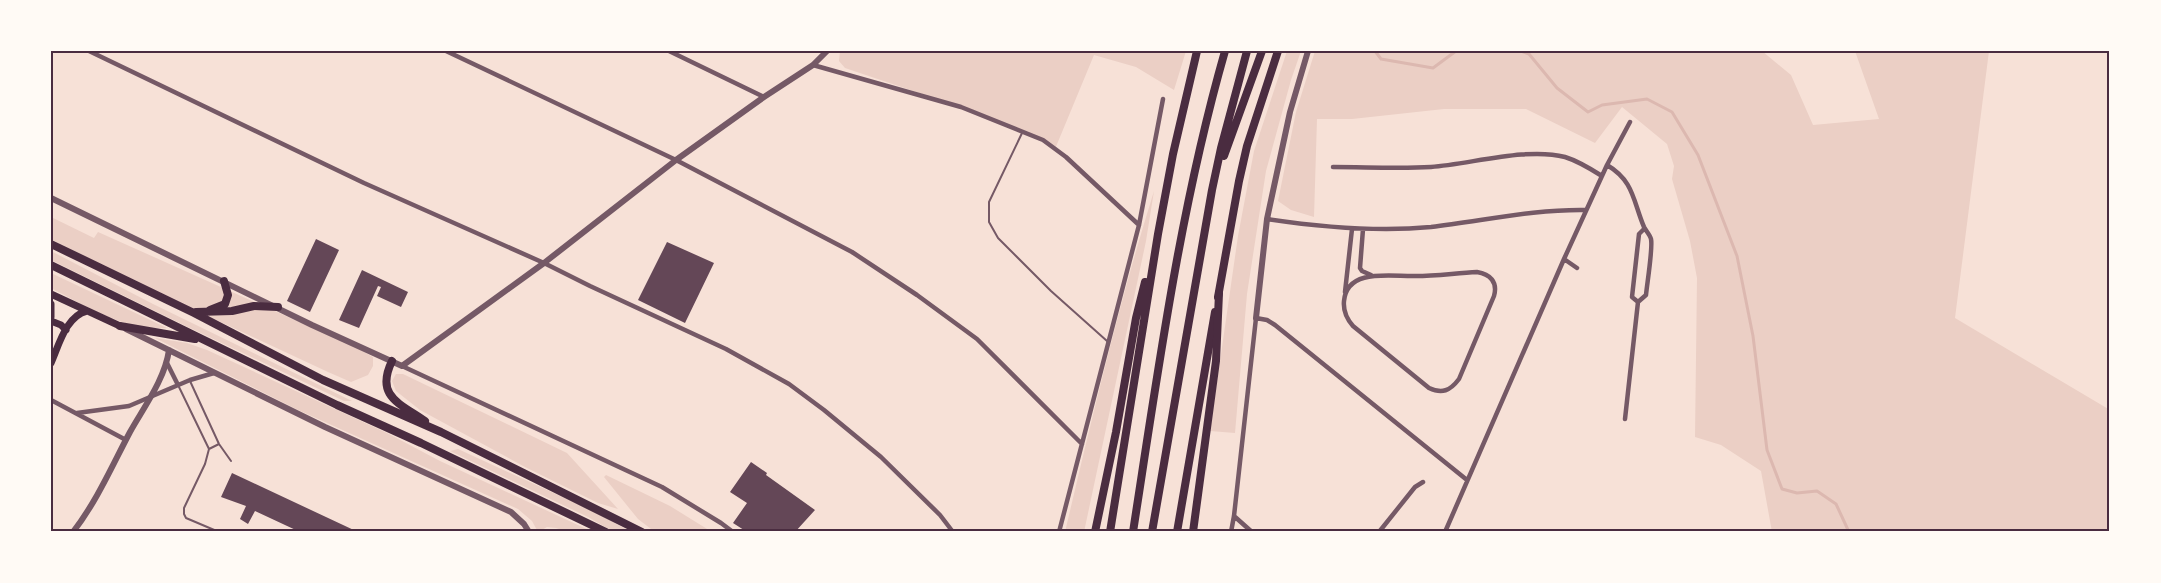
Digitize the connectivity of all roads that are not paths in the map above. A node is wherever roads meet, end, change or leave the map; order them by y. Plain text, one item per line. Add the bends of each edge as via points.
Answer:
1 (89, 51) edge
2 (446, 51) edge
3 (669, 51) edge
4 (827, 51) edge
5 (1197, 51) edge
6 (1225, 51) edge
7 (1247, 51) edge
8 (1262, 51) edge
9 (1278, 51) edge
10 (1308, 51) edge
11 (813, 65) junction
12 (764, 97) junction
13 (1163, 99) dead end
14 (1630, 122) dead end
15 (1023, 130) junction
16 (676, 160) junction
17 (1607, 165) junction
18 (1333, 167) dead end
19 (1602, 176) junction
20 (1212, 190) junction
21 (51, 198) edge
22 (1586, 210) junction
23 (1266, 219) junction
24 (1139, 225) junction
25 (1644, 228) junction
26 (1352, 229) junction
27 (1363, 229) junction
28 (1158, 234) junction
29 (51, 244) edge
30 (1564, 259) junction
31 (544, 263) junction
32 (51, 265) edge
33 (1577, 268) dead end
34 (1374, 275) junction
35 (224, 281) junction
36 (1345, 292) junction
37 (1219, 293) junction
38 (51, 294) edge
39 (1638, 302) junction
40 (51, 304) edge
41 (278, 307) junction
42 (87, 311) junction
43 (206, 312) junction
44 (194, 313) junction
45 (1256, 318) junction
46 (51, 319) edge
47 (120, 326) junction
48 (66, 330) junction
49 (51, 338) edge
50 (61, 340) junction
51 (206, 341) junction
52 (1107, 341) junction
53 (169, 350) junction
54 (392, 361) junction
55 (51, 363) edge
56 (167, 363) junction
57 (402, 366) junction
58 (214, 373) junction
59 (190, 380) junction
60 (178, 385) junction
61 (150, 397) junction
62 (51, 400) edge
63 (77, 413) junction
64 (1625, 419) dead end
65 (441, 432) junction
66 (126, 440) junction
67 (219, 444) junction
68 (1082, 444) junction
69 (209, 449) junction
70 (231, 461) dead end
71 (1467, 480) junction
72 (1423, 482) dead end
73 (1234, 516) junction
74 (73, 532) edge
75 (219, 532) edge
76 (529, 532) edge
77 (606, 532) edge
78 (642, 532) edge
79 (733, 532) edge
80 (953, 532) edge
81 (1059, 532) edge
82 (1095, 532) edge
83 (1110, 532) edge
84 (1133, 532) edge
85 (1152, 532) edge
86 (1176, 532) edge
87 (1193, 532) edge
88 (1231, 532) edge
89 (1252, 532) edge
90 (1379, 532) edge
91 (1445, 532) edge

1 - 31 street via 354,178
2 - 16 street
3 - 12 street
4 - 11 street
5 - 28 highway
6 - 84 highway via 1181,245
7 - 20 highway
8 - 20 highway
9 - 37 highway via 1247,146
10 - 23 street
11 - 12 street
11 - 15 street via 961,107
12 - 16 street
13 - 24 street
14 - 17 street
15 - 24 street via 1066,157
15 - 52 lane via 989,202 989,222 998,238
16 - 31 street
16 - 68 street via 852,252 917,295 977,339
17 - 19 street
17 - 25 street via 1626,180
18 - 19 street via 1422,167 1546,154 1568,158
19 - 22 street
20 - 85 highway
21 - 35 street
22 - 27 street via 1540,211 1429,227
22 - 30 street
23 - 26 street
23 - 45 street
24 - 52 street
25 - 39 street via 1639,234 1632,297
25 - 39 street via 1651,240 1646,295
26 - 27 street
26 - 36 street
27 - 34 street via 1360,268
28 - 82 highway via 1136,318
28 - 83 highway
29 - 44 highway
30 - 33 street
30 - 71 street
31 - 57 street
31 - 80 street via 726,349 789,384 881,457
32 - 51 highway
34 - 36 street via 1354,282
34 - 36 street via 1476,272 1492,279 1494,296 1459,380 1450,389 1443,392 1429,388 1353,326 1346,318
35 - 41 street
35 - 43 highway via 228,295 225,304
37 - 86 highway
37 - 87 highway via 1216,361
38 - 42 main road
39 - 64 street
40 - 46 main road
41 - 43 highway
41 - 54 street
42 - 47 main road
42 - 48 main road via 78,314
43 - 44 highway
44 - 65 highway via 323,380
45 - 71 street via 1275,325
45 - 73 street
46 - 48 main road
47 - 51 highway
47 - 53 street
48 - 50 main road
49 - 50 main road
50 - 55 main road
51 - 77 highway
52 - 68 street
53 - 56 street
53 - 58 street
54 - 57 street
54 - 65 highway via 385,378 386,388 394,399
56 - 60 street
56 - 61 street
57 - 79 street via 662,487
58 - 59 street
58 - 76 street via 511,512
59 - 60 street
59 - 67 lane
60 - 61 street
60 - 69 lane
61 - 63 street via 129,406
61 - 66 street
62 - 63 street
63 - 66 street
65 - 78 highway
66 - 74 street
67 - 69 lane
67 - 70 lane
68 - 81 street
69 - 75 lane via 184,514
71 - 91 street
72 - 90 street
73 - 88 street
73 - 89 street

